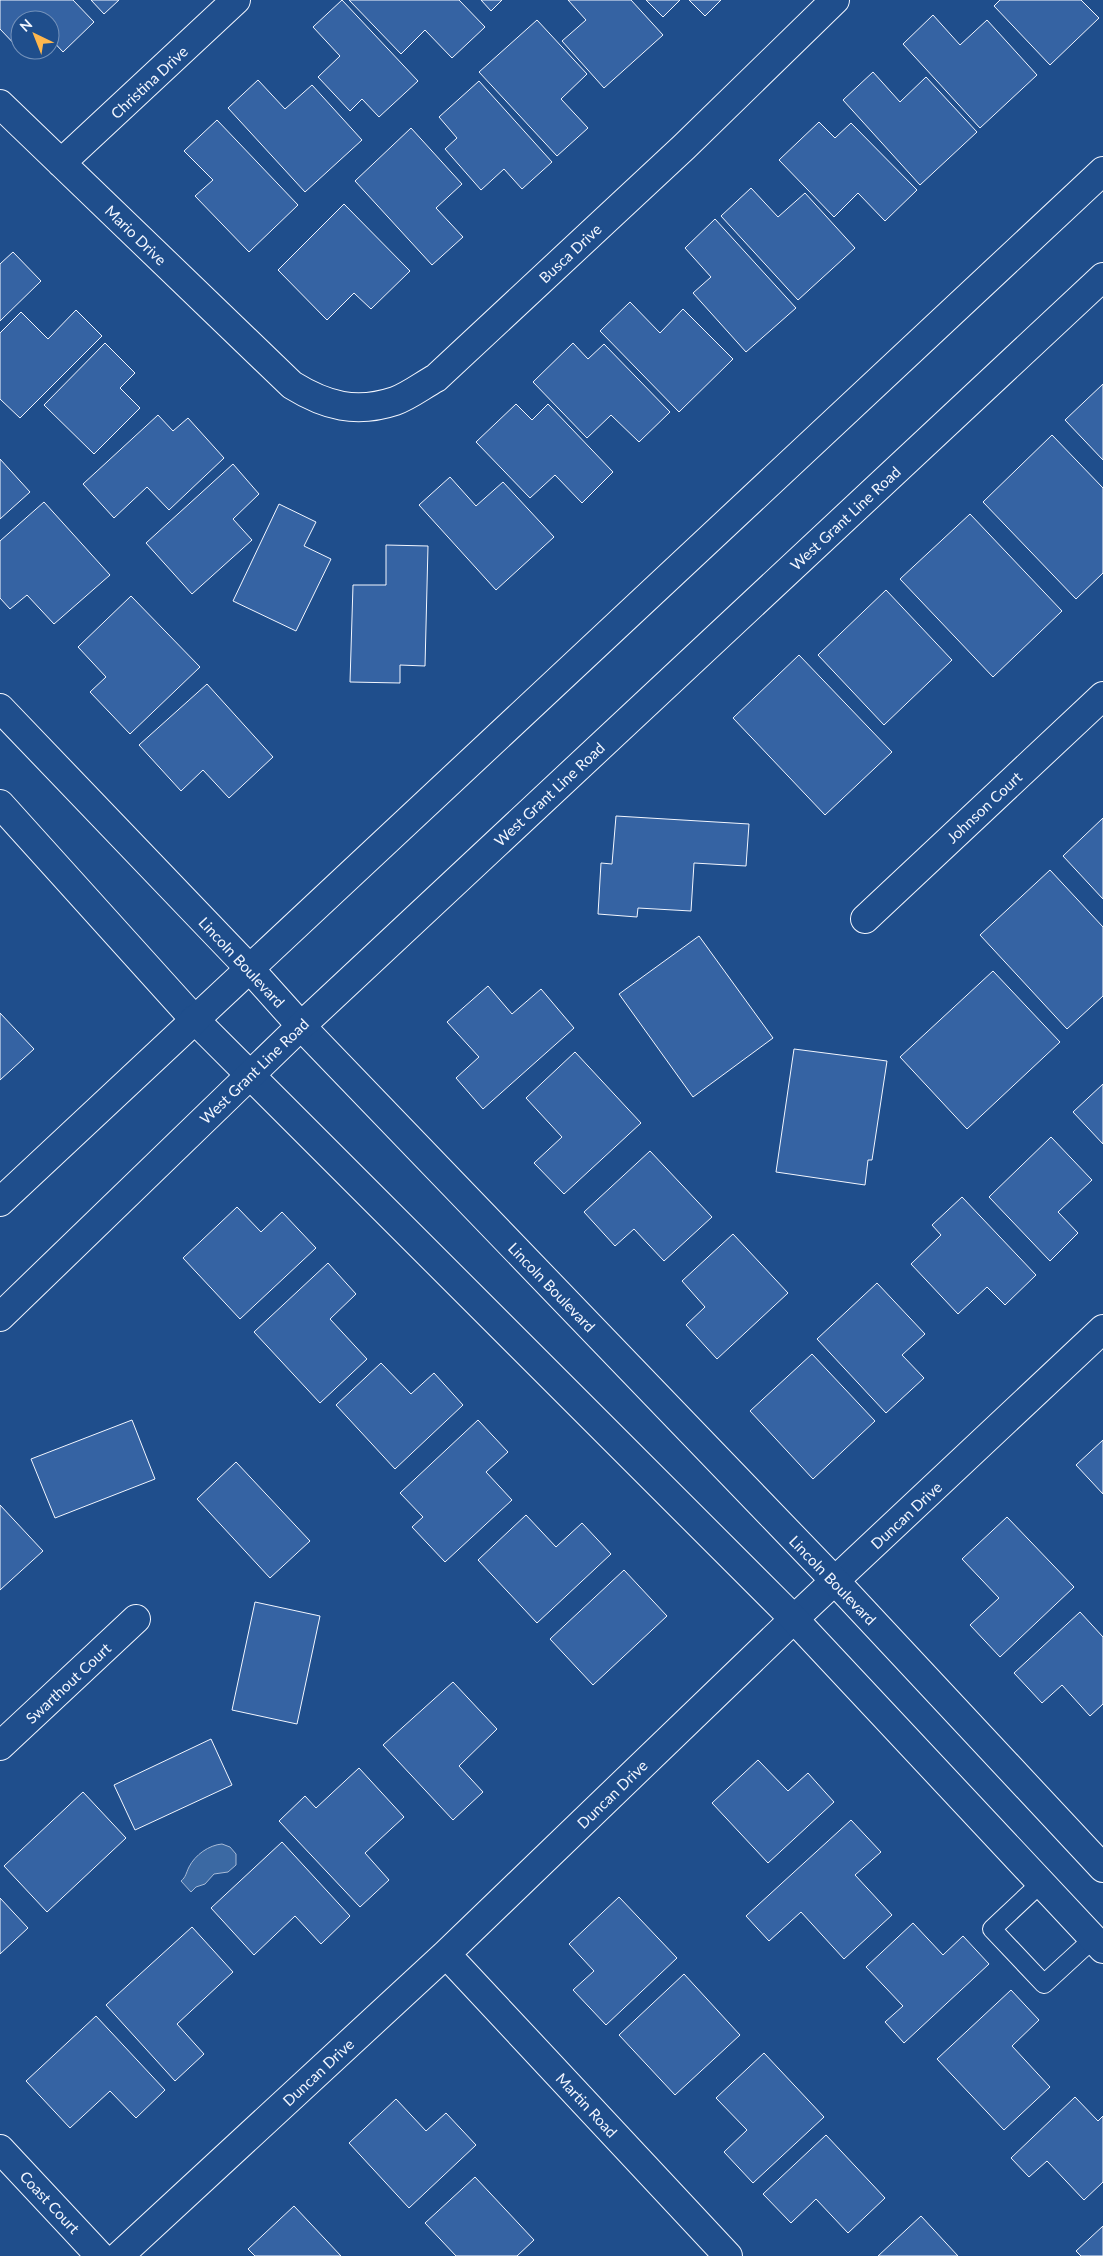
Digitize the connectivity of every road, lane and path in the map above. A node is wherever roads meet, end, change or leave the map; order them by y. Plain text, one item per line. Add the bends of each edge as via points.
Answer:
1 (236, 0) edge
2 (834, 0) edge
3 (0, 104) edge
4 (61, 163) junction
5 (1103, 172) edge
6 (1103, 276) edge
7 (272, 366) joint
8 (1103, 696) edge
9 (0, 708) edge
10 (0, 804) edge
11 (865, 919) dead end
12 (249, 968) junction
13 (194, 1019) junction
14 (301, 1026) junction
15 (250, 1074) junction
16 (0, 1202) edge
17 (0, 1317) edge
18 (1103, 1329) edge
19 (835, 1581) junction
20 (136, 1619) dead end
21 (794, 1619) junction
22 (0, 1746) edge
23 (1103, 1868) edge
24 (1041, 1883) junction
25 (1098, 1944) edge
26 (446, 1954) junction
27 (0, 2149) edge
28 (100, 2256) edge
29 (119, 2256) edge
30 (728, 2256) edge

1 - 4 street, Christina Drive
2 - 7 street, Busca Drive via 684,147 436,378 396,401 351,409 311,397
3 - 4 street, Mario Drive
4 - 7 street, Mario Drive
5 - 12 street
6 - 14 street, West Grant Line Road
8 - 11 street, Johnson Court
9 - 12 street, Lincoln Boulevard
10 - 13 street
12 - 13 street
12 - 14 street, Lincoln Boulevard
13 - 15 street
13 - 16 street
14 - 15 street, West Grant Line Road
14 - 19 street, Lincoln Boulevard
15 - 17 street, West Grant Line Road
15 - 21 street
18 - 19 street, Duncan Drive
19 - 21 street, Duncan Drive
19 - 23 street, Lincoln Boulevard
20 - 22 street, Swarthout Court
21 - 24 street
21 - 26 street, Duncan Drive
24 - 25 street
24 - 25 lane via 992,1929 1044,1984
26 - 29 street, Duncan Drive
26 - 30 street, Martin Road
27 - 28 street, Coast Court

